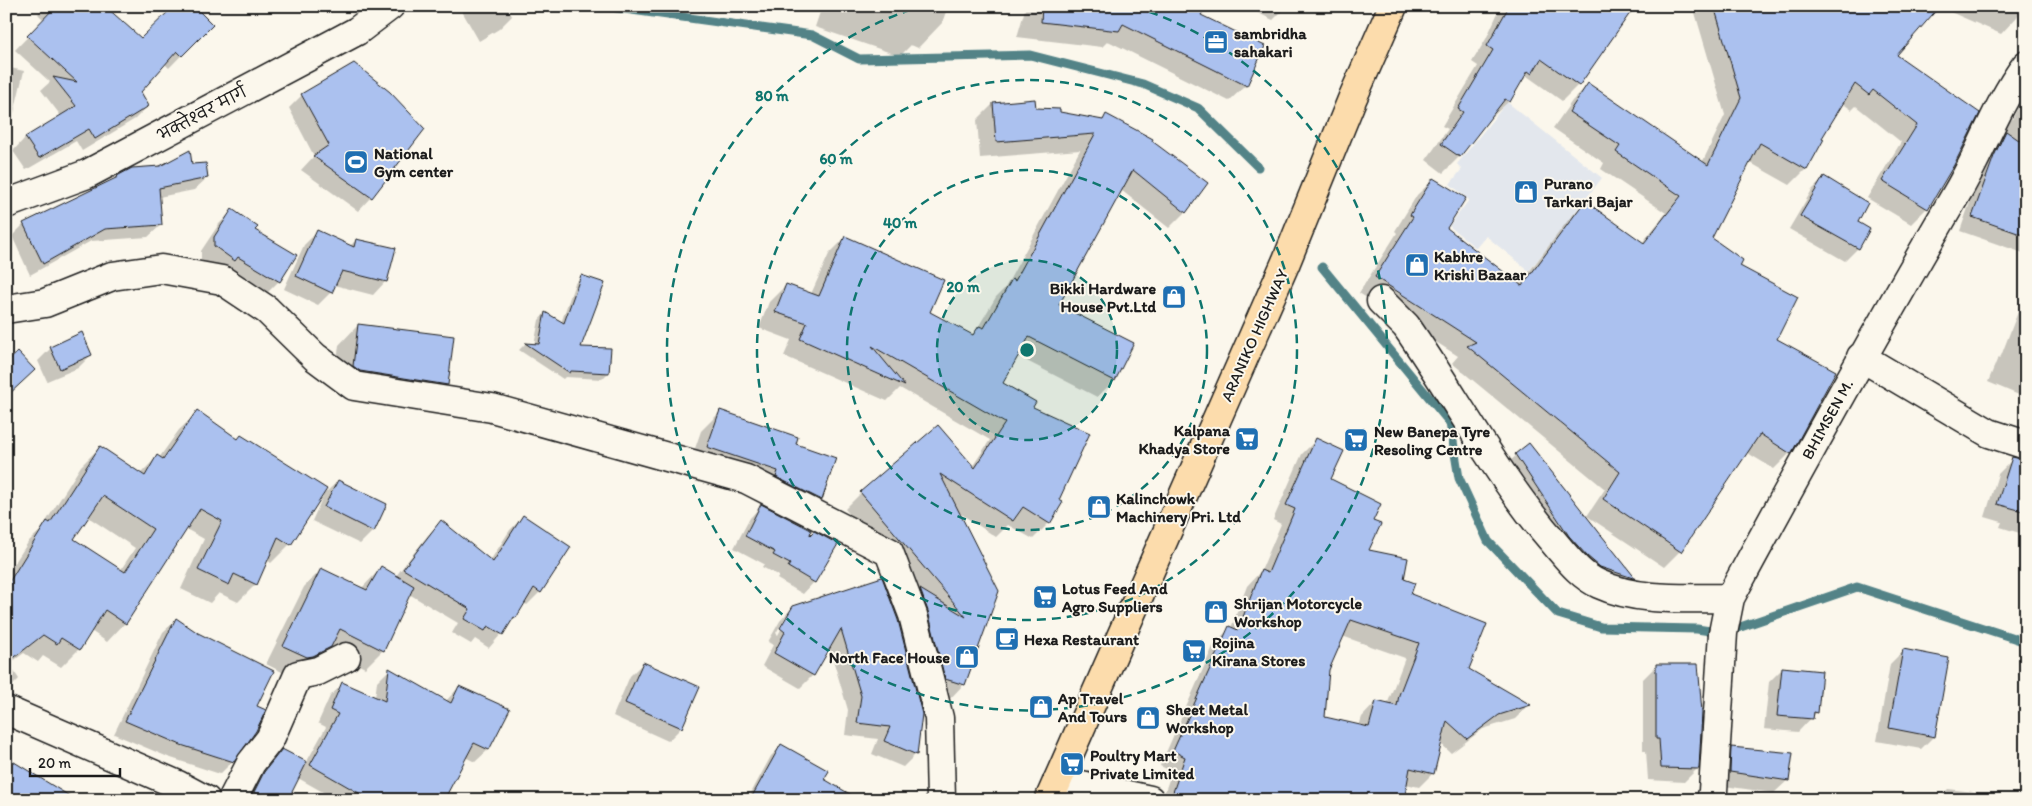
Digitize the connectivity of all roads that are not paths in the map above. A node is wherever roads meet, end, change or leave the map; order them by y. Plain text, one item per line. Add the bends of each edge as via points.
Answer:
1 (390, 6) edge
2 (1393, 6) edge
3 (2026, 65) edge
4 (6, 204) edge
5 (1381, 301) dead end
6 (6, 309) edge
7 (1861, 357) junction
8 (2021, 438) edge
9 (1730, 598) junction
10 (346, 657) dead end
11 (6, 710) edge
12 (1053, 790) edge
13 (206, 800) edge
14 (232, 800) edge
15 (941, 800) edge
16 (1150, 800) edge
17 (1711, 800) edge

1 - 4 street, भक्तेश्वर मार्ग via 357,30 87,174
2 - 12 highway, ARANIKO HIGHWAY via 1286,262
3 - 7 street, BHIMSEN M. via 2009,87 1967,176
5 - 9 street via 1406,326 1538,524 1578,570 1597,583 1620,592 1665,598
6 - 15 street via 45,303 112,276 161,269 222,280 267,310 315,357 354,386 492,408 746,479 842,526 889,552 913,615 939,718
7 - 8 street via 1989,433
7 - 9 street, BHIMSEN M.
9 - 17 street, BHIMSEN M. via 1723,633
10 - 14 street via 318,671 298,675 270,739 251,763
11 - 13 street
12 - 16 street

